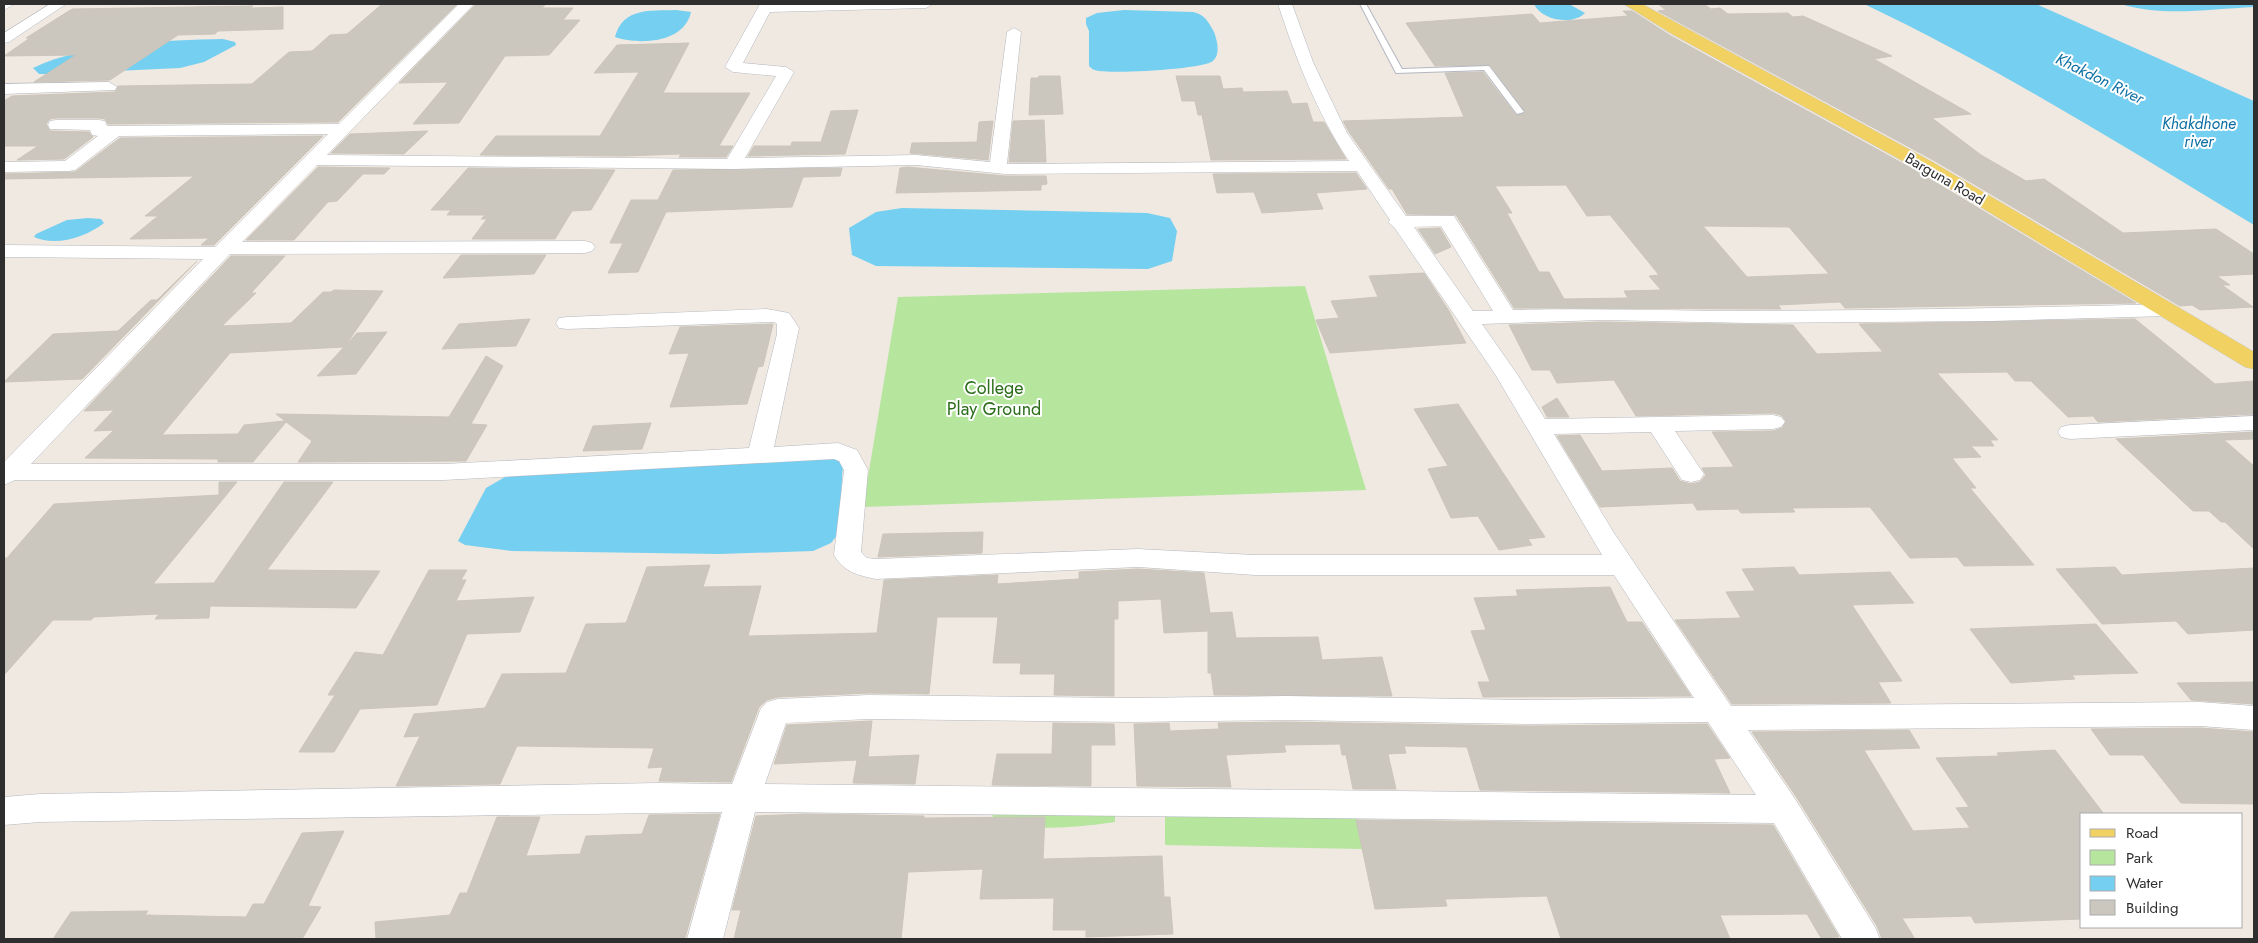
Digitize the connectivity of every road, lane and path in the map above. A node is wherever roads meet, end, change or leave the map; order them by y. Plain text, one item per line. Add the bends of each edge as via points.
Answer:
1 (59, 4) edge
2 (467, 4) edge
3 (926, 4) edge
4 (1285, 4) edge
5 (1363, 4) edge
6 (1632, 4) edge
7 (1646, 4) edge
8 (766, 6) edge
9 (1014, 32) dead end
10 (4, 39) edge
11 (4, 89) edge
12 (1520, 112) dead end
13 (342, 129) junction
14 (115, 131) junction
15 (312, 160) junction
16 (733, 164) junction
17 (1360, 166) junction
18 (4, 167) edge
19 (998, 168) junction
20 (1398, 222) junction
21 (585, 247) dead end
22 (223, 250) junction
23 (4, 251) edge
24 (2168, 310) junction
25 (1507, 316) junction
26 (1466, 318) junction
27 (566, 323) dead end
28 (2254, 350) edge
29 (2254, 362) edge
30 (1773, 422) dead end
31 (2254, 423) edge
32 (1659, 426) junction
33 (1538, 427) junction
34 (2070, 432) dead end
35 (760, 455) junction
36 (5, 473) edge
37 (1691, 474) dead end
38 (1623, 565) junction
39 (1719, 714) junction
40 (2254, 718) edge
41 (742, 798) junction
42 (1783, 809) junction
43 (4, 811) edge
44 (705, 939) edge
45 (1862, 939) edge

1 - 10 street
2 - 13 street
3 - 8 street
4 - 17 street via 1309,71 1339,133
5 - 12 lane via 1399,71 1486,68
6 - 24 main road, Barguna Road via 1817,105
7 - 28 main road, Barguna Road via 1890,136
8 - 16 street via 733,67 786,72
9 - 19 street
11 - 14 street via 108,87 56,126 99,125 98,131
13 - 14 street
13 - 15 street
14 - 18 street via 69,166
15 - 16 street
15 - 22 street
16 - 19 street via 916,160
17 - 19 street
17 - 20 street
20 - 25 street via 1447,220
20 - 26 street
21 - 22 street via 304,249 297,246
22 - 23 street
22 - 36 street
24 - 25 street via 1992,315
24 - 29 main road, Barguna Road
25 - 26 street
26 - 33 street via 1506,374
27 - 35 street via 761,315 779,316 787,321 788,334
30 - 32 street
31 - 34 street
32 - 33 street
32 - 37 street
33 - 38 street
35 - 36 street via 444,472
35 - 38 street via 838,451 848,456 856,470 847,555 859,566 876,569 1138,558 1255,565
38 - 39 street
39 - 40 street via 2200,714
39 - 41 street via 1286,708 869,707 778,711 772,717 756,768
39 - 42 street
41 - 42 street
41 - 43 street via 658,796
41 - 44 street
42 - 45 street

